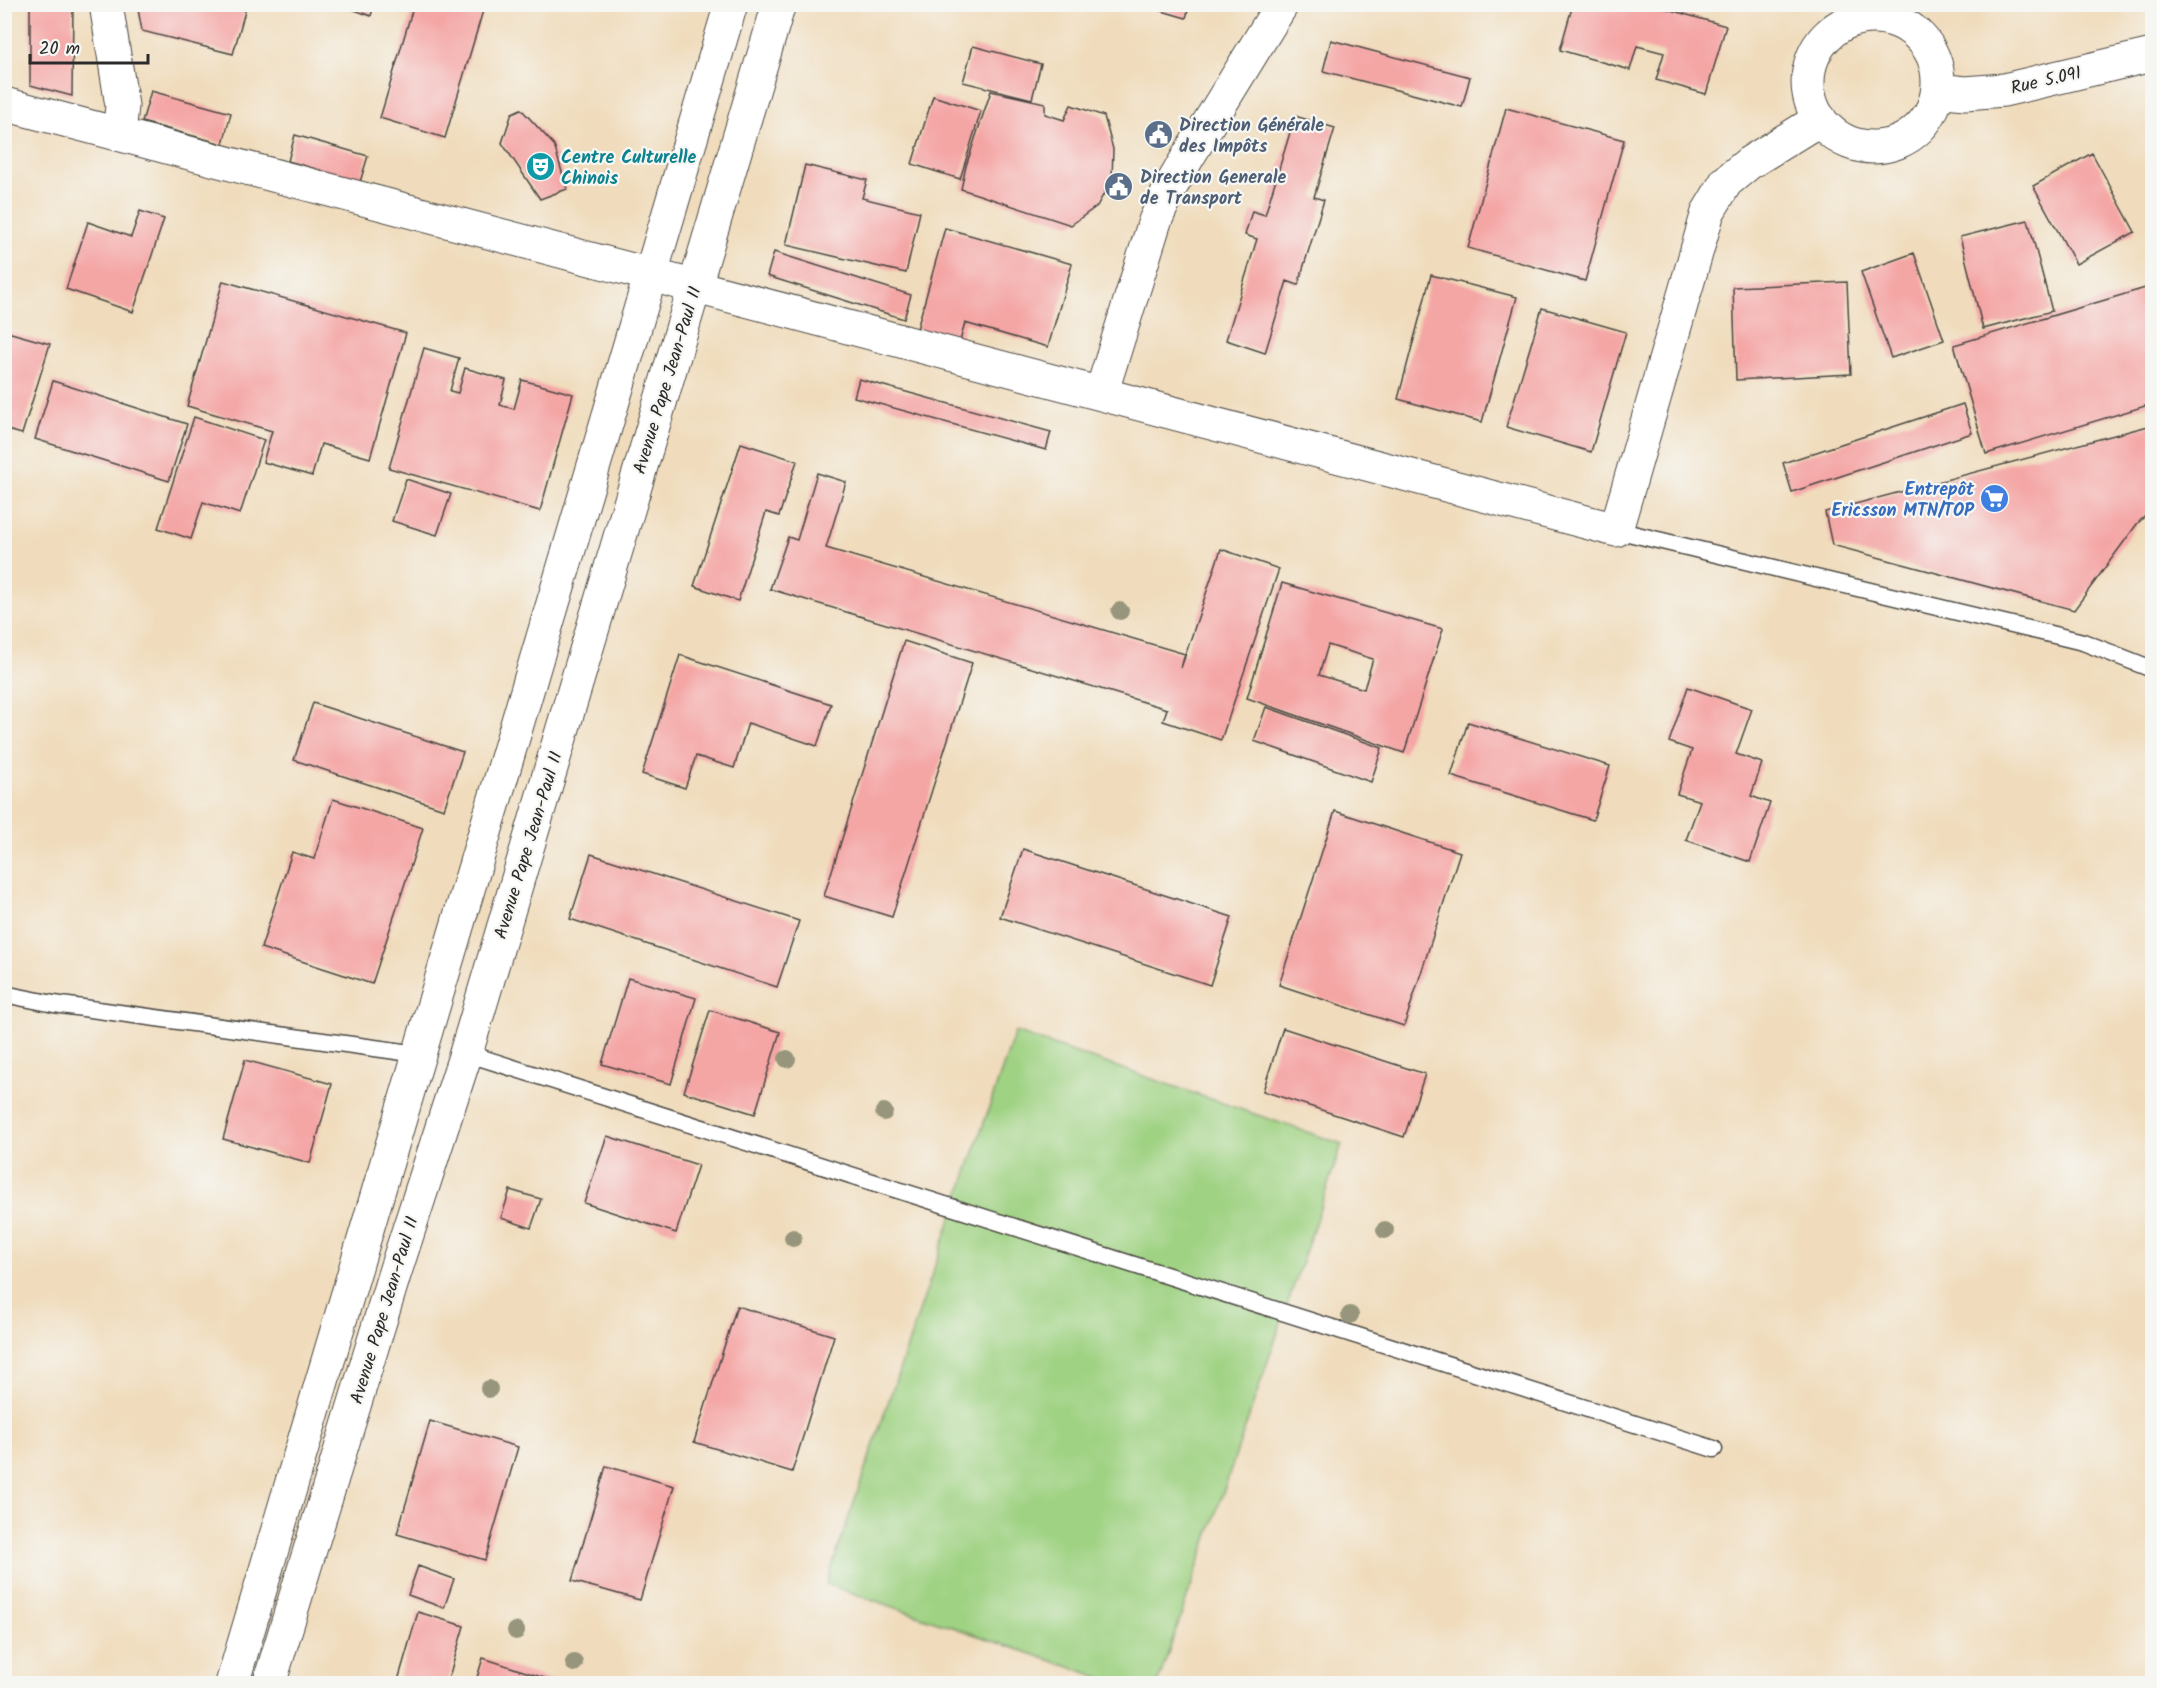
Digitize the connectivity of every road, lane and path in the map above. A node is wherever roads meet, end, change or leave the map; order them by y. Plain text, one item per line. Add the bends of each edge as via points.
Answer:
1 (106, 4) edge
2 (731, 4) edge
3 (779, 4) edge
4 (1282, 4) edge
5 (1851, 13) edge
6 (2152, 55) edge
7 (1938, 90) junction
8 (4, 104) edge
9 (1820, 119) junction
10 (119, 134) junction
11 (651, 274) junction
12 (696, 286) junction
13 (1101, 394) junction
14 (1616, 530) junction
15 (2152, 669) edge
16 (4, 994) edge
17 (466, 1053) junction
18 (418, 1054) junction
19 (1714, 1449) dead end
20 (232, 1683) edge
21 (269, 1683) edge

1 - 10 main road via 122,106
2 - 11 main road
3 - 12 main road, Avenue Pape Jean-Paul II
4 - 13 main road via 1170,188 1155,221
5 - 7 main road via 1884,18 1914,31 1934,58
5 - 9 main road via 1820,44 1811,62 1808,82
6 - 7 main road, Rue 5.091 via 2004,90
7 - 9 main road via 1933,109 1922,126 1889,146 1850,143 1833,134
8 - 10 main road
9 - 14 main road via 1726,182 1708,212
10 - 11 main road
11 - 12 main road
11 - 18 main road
12 - 13 main road
12 - 17 main road, Avenue Pape Jean-Paul II
13 - 14 main road
14 - 15 lane via 2083,642
16 - 18 lane
17 - 19 lane
17 - 21 main road, Avenue Pape Jean-Paul II
18 - 20 main road

